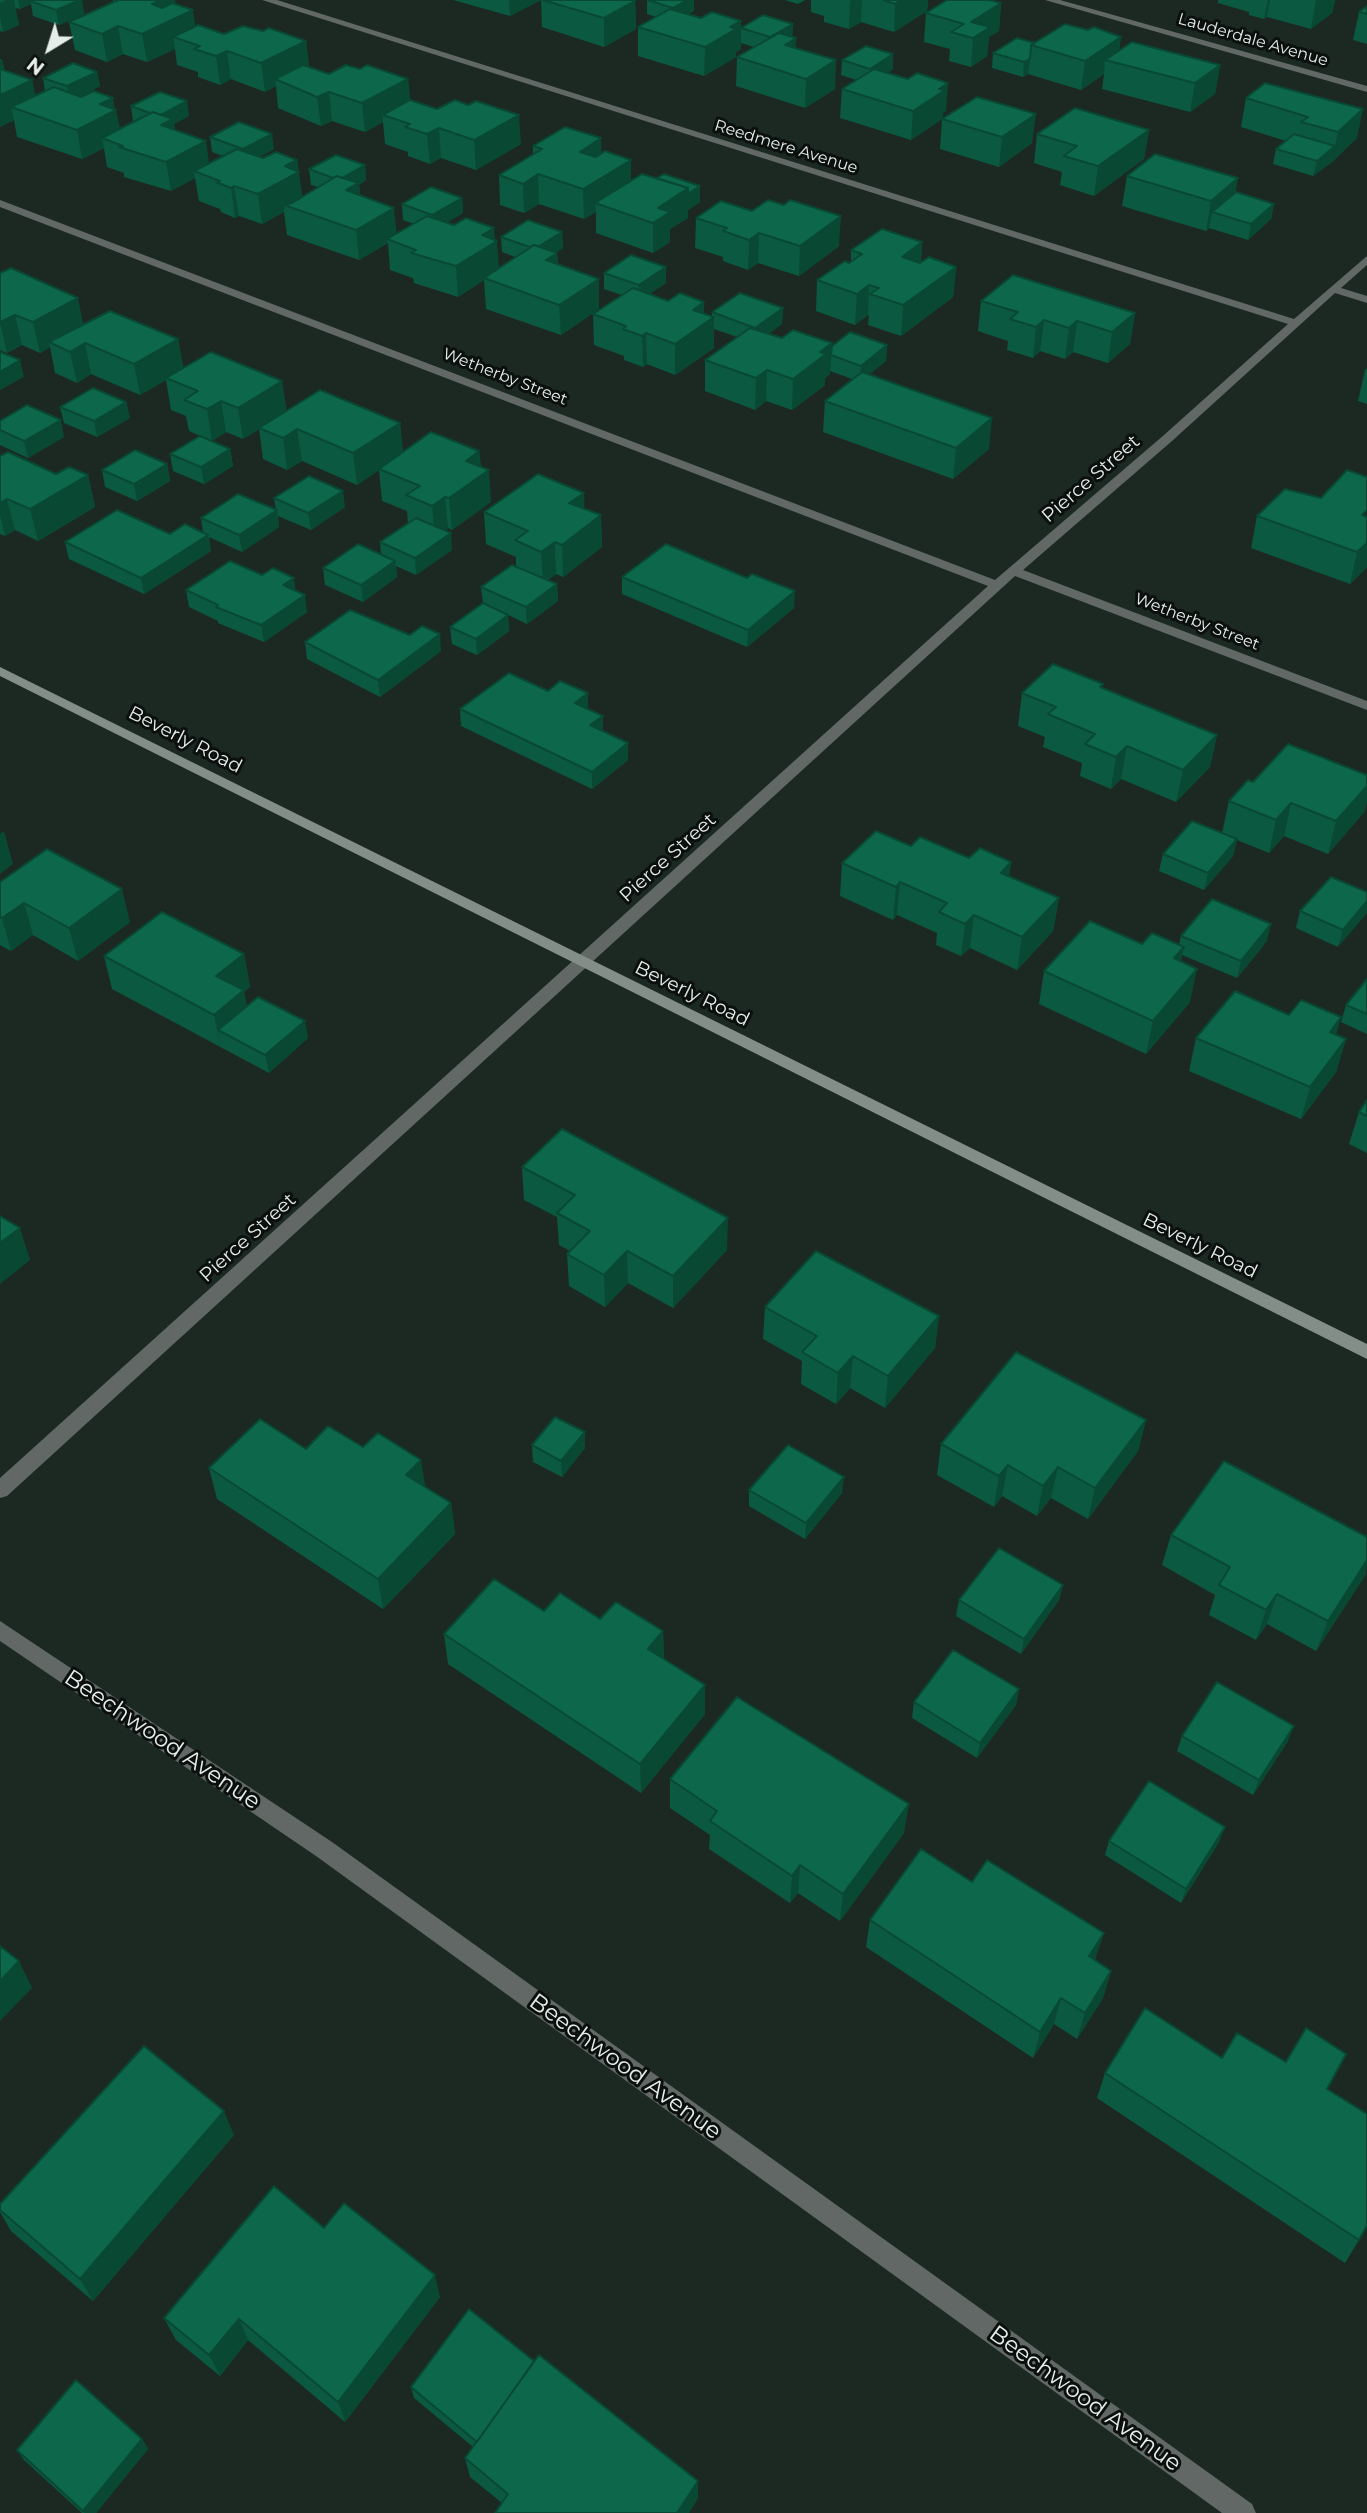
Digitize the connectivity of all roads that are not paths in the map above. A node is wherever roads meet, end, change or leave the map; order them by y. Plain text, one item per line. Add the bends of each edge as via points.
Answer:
1 (267, 0) edge
2 (1050, 0) edge
3 (1367, 89) edge
4 (0, 203) edge
5 (1367, 259) edge
6 (1334, 289) junction
7 (1367, 300) edge
8 (1295, 323) junction
9 (1014, 570) junction
10 (997, 585) junction
11 (0, 671) edge
12 (1367, 706) edge
13 (581, 962) junction
14 (1367, 1352) edge
15 (0, 1490) edge
16 (0, 1630) edge
17 (1243, 2513) edge

1 - 8 street, Reedmere Avenue
2 - 3 street, Lauderdale Avenue
4 - 10 street, Wetherby Street
5 - 6 street, Pierce Street
6 - 7 street
6 - 8 street, Pierce Street
8 - 9 street, Pierce Street
9 - 10 street, Pierce Street
9 - 12 street, Wetherby Street
10 - 13 street, Pierce Street
11 - 13 street, Beverly Road
13 - 14 street, Beverly Road
13 - 15 street, Pierce Street
16 - 17 street, Beechwood Avenue via 324,1849

